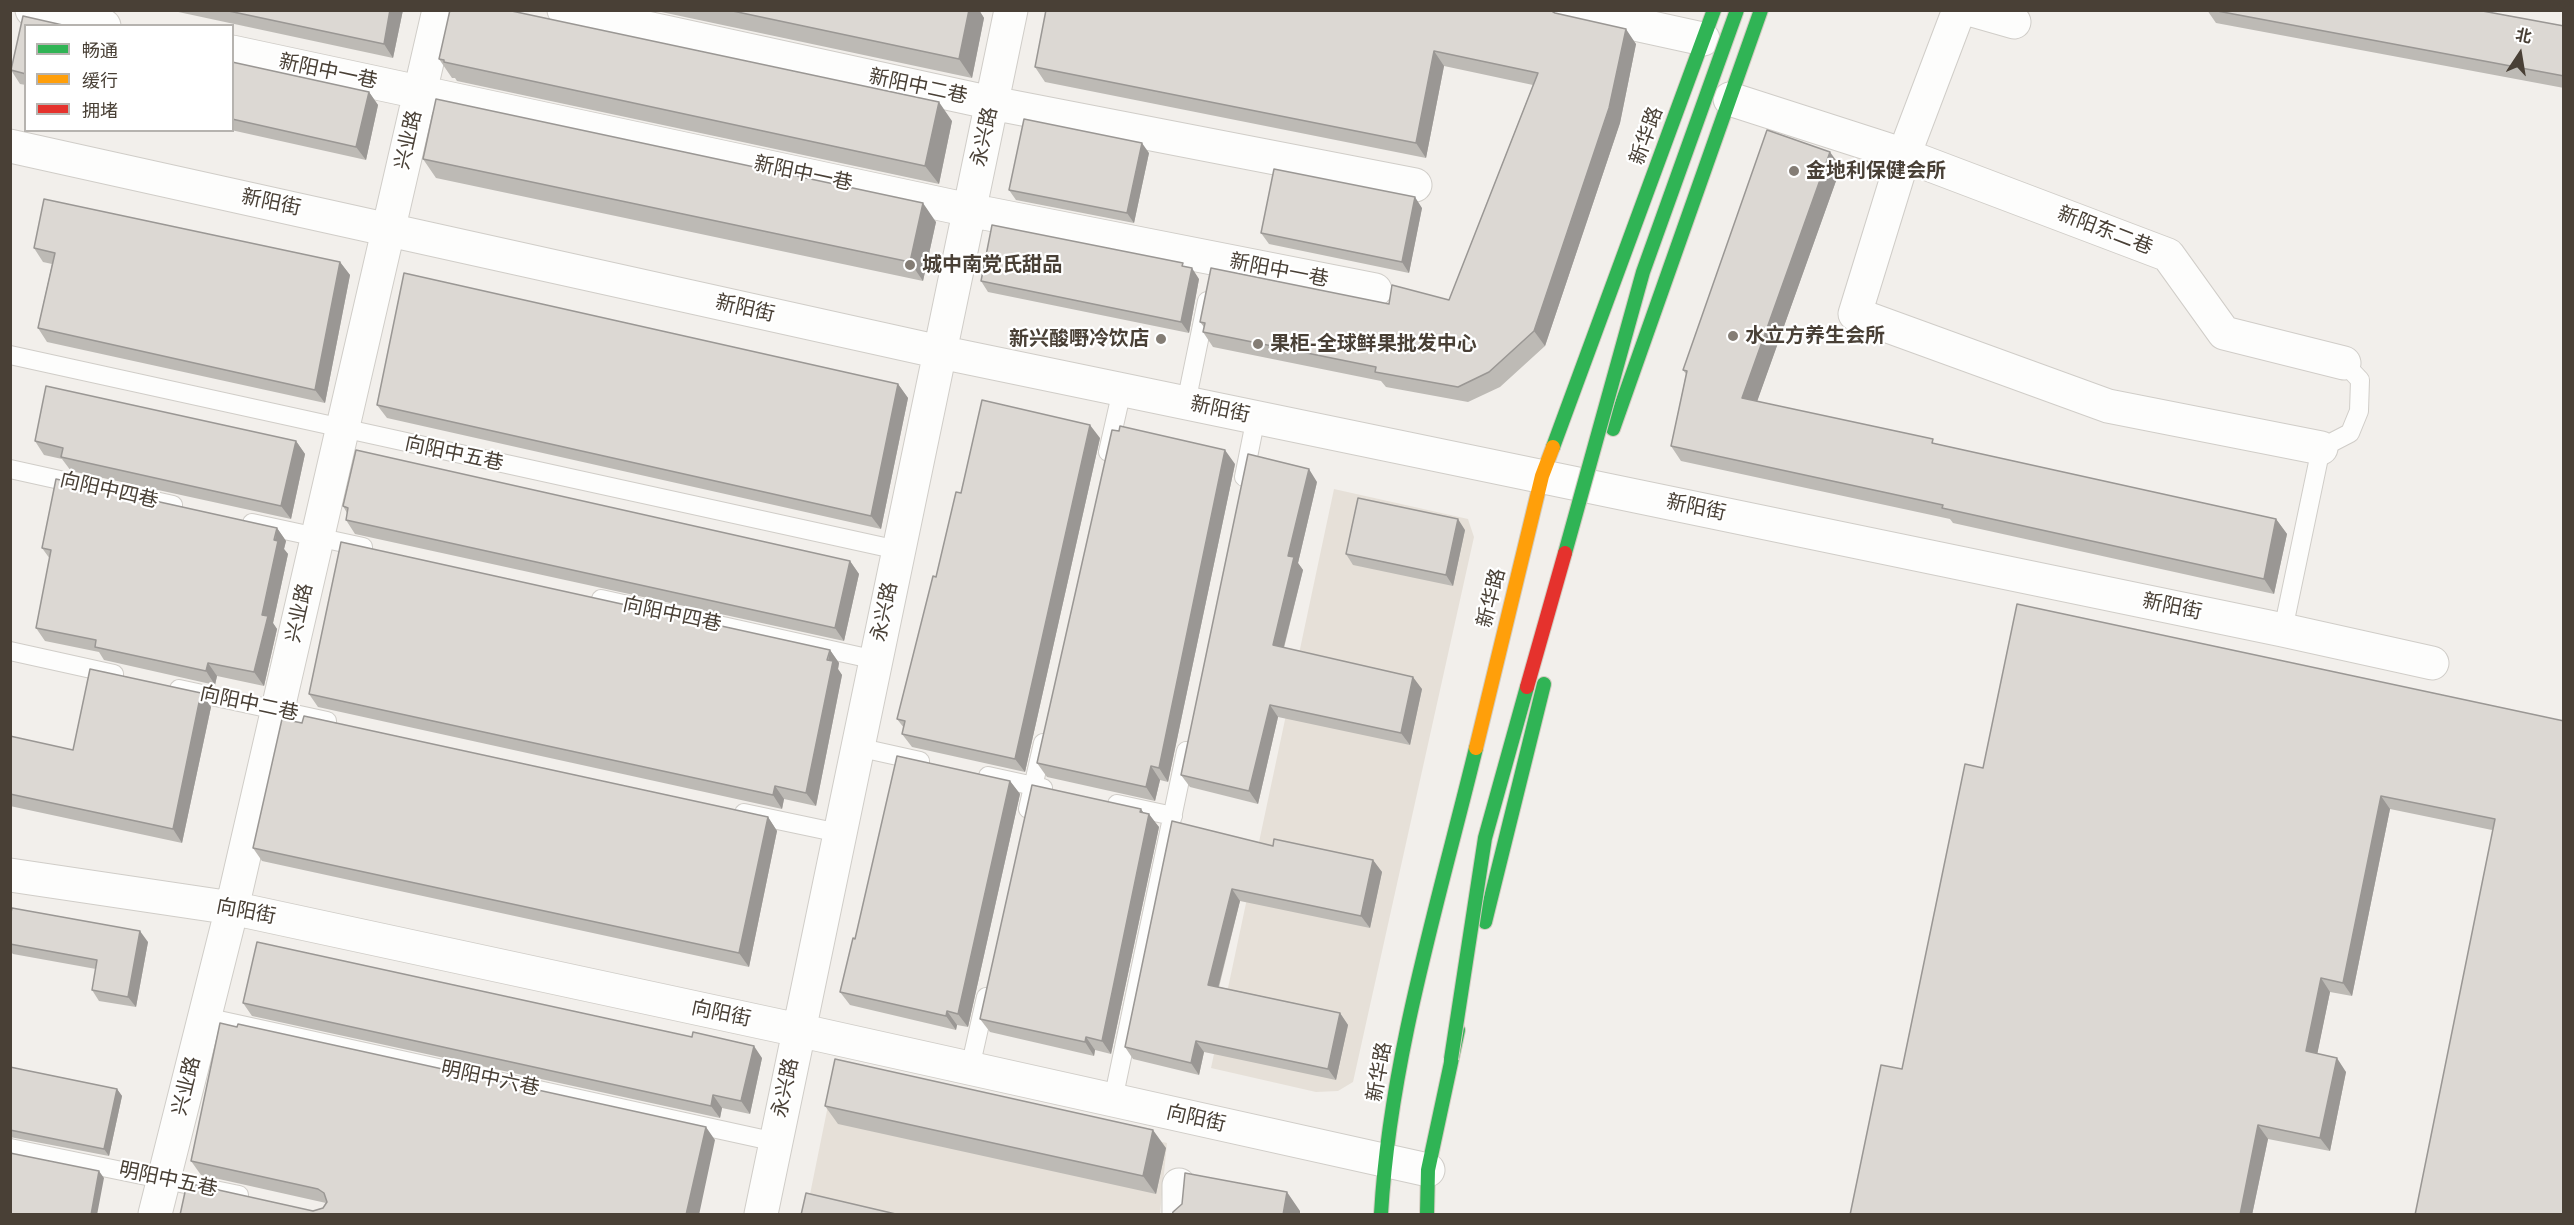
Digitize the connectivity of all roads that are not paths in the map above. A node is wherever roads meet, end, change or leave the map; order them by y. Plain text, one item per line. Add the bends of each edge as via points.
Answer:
1 (32, 10) edge
2 (439, 10) edge
3 (564, 10) edge
4 (1011, 10) edge
5 (1570, 10) edge
6 (1737, 10) edge
7 (1761, 10) edge
8 (1959, 10) edge
9 (1972, 10) edge
10 (2014, 22) dead end
11 (95, 24) edge
12 (1708, 25) edge
13 (234, 52) edge
14 (420, 91) junction
15 (1730, 99) junction
16 (992, 103) junction
17 (10, 146) edge
18 (1904, 155) junction
19 (1415, 185) dead end
20 (969, 210) junction
21 (388, 230) junction
22 (1215, 258) junction
23 (1375, 290) dead end
24 (940, 352) junction
25 (10, 355) edge
26 (2344, 363) joint
27 (1122, 390) junction
28 (1186, 403) junction
29 (1256, 417) junction
30 (342, 429) junction
31 (2321, 448) junction
32 (10, 469) edge
33 (1104, 471) edge
34 (1542, 476) junction
35 (1593, 486) junction
36 (1239, 499) edge
37 (192, 509) edge
38 (238, 520) edge
39 (317, 537) junction
40 (375, 550) edge
41 (898, 550) junction
42 (585, 596) edge
43 (2283, 630) junction
44 (1553, 646) dead end
45 (10, 651) edge
46 (876, 660) junction
47 (2433, 663) dead end
48 (1547, 669) dead end
49 (127, 677) edge
50 (161, 685) edge
51 (277, 710) junction
52 (348, 726) edge
53 (1046, 728) edge
54 (1190, 734) edge
55 (857, 747) junction
56 (939, 765) edge
57 (975, 773) edge
58 (1033, 786) junction
59 (1056, 791) edge
60 (1103, 801) edge
61 (722, 808) edge
62 (1173, 816) junction
63 (1023, 831) edge
64 (839, 834) junction
65 (10, 875) edge
66 (232, 908) junction
67 (990, 978) edge
68 (205, 1017) junction
69 (798, 1030) junction
70 (1450, 1059) junction
71 (970, 1068) junction
72 (1113, 1100) junction
73 (776, 1142) junction
74 (10, 1148) edge
75 (1383, 1161) junction
76 (1428, 1170) junction
77 (164, 1178) junction
78 (256, 1199) edge
79 (155, 1215) edge
80 (761, 1215) edge
81 (1381, 1215) edge
82 (1427, 1215) edge

1 - 11 street
2 - 14 street, 兴业路
3 - 16 street, 新阳中二巷
4 - 16 street, 永兴路
5 - 12 street
6 - 70 street, bridge via 1643,272 1485,838
7 - 15 street
8 - 18 street
9 - 10 street
12 - 34 street, 新华路
13 - 14 street, 新阳中一巷
14 - 20 street, 新阳中一巷
14 - 21 street, 兴业路
15 - 18 street, 新阳东二巷
15 - 35 street
16 - 19 street, 新阳中二巷
16 - 20 street, 永兴路
17 - 21 street, 新阳街
18 - 26 street, 新阳东二巷 via 2168,255 2224,333
18 - 31 street via 1855,314 2108,406
20 - 22 street, 新阳中一巷
20 - 24 street, 永兴路
21 - 24 street, 新阳街
21 - 30 street, 兴业路
22 - 23 street, 新阳中一巷
22 - 28 lane
24 - 27 street, 新阳街
24 - 41 street, 永兴路
25 - 30 lane, 向阳中五巷
26 - 31 lane via 2360,380 2359,411 2350,433
27 - 28 street, 新阳街
27 - 33 lane
28 - 29 street, 新阳街
29 - 34 street, 新阳街
29 - 36 lane
30 - 39 street, 兴业路
30 - 41 lane, 向阳中五巷
31 - 43 lane
32 - 37 lane, 向阳中四巷
34 - 35 street, 新阳街
34 - 75 street, 新华路 via 1403,1047
35 - 43 street, 新阳街
35 - 44 street
38 - 39 lane
39 - 40 lane
39 - 51 street, 兴业路
41 - 46 street, 永兴路
42 - 46 lane, 向阳中四巷
43 - 47 street, 新阳街
45 - 49 lane
46 - 55 street, 永兴路
48 - 70 street
50 - 51 lane, 向阳中二巷
51 - 52 lane, 向阳中二巷
51 - 66 street, 兴业路
53 - 58 lane
54 - 62 lane
55 - 56 lane
55 - 64 street, 永兴路
57 - 58 lane
58 - 59 lane
58 - 63 lane
60 - 62 lane
61 - 64 lane
62 - 72 lane
64 - 69 street, 永兴路
65 - 66 street, 向阳街
66 - 68 street, 兴业路
66 - 69 street, 向阳街
67 - 71 lane
68 - 73 lane, 明阳中六巷
68 - 77 street, 兴业路
69 - 71 street, 向阳街
69 - 73 street, 永兴路
70 - 76 street
71 - 72 street, 向阳街
72 - 75 street, 向阳街
73 - 80 street, 永兴路
74 - 77 lane, 明阳中五巷
75 - 76 street, 向阳街
75 - 81 street, 新华路
76 - 82 street
77 - 78 lane, 明阳中五巷
77 - 79 street, 兴业路

